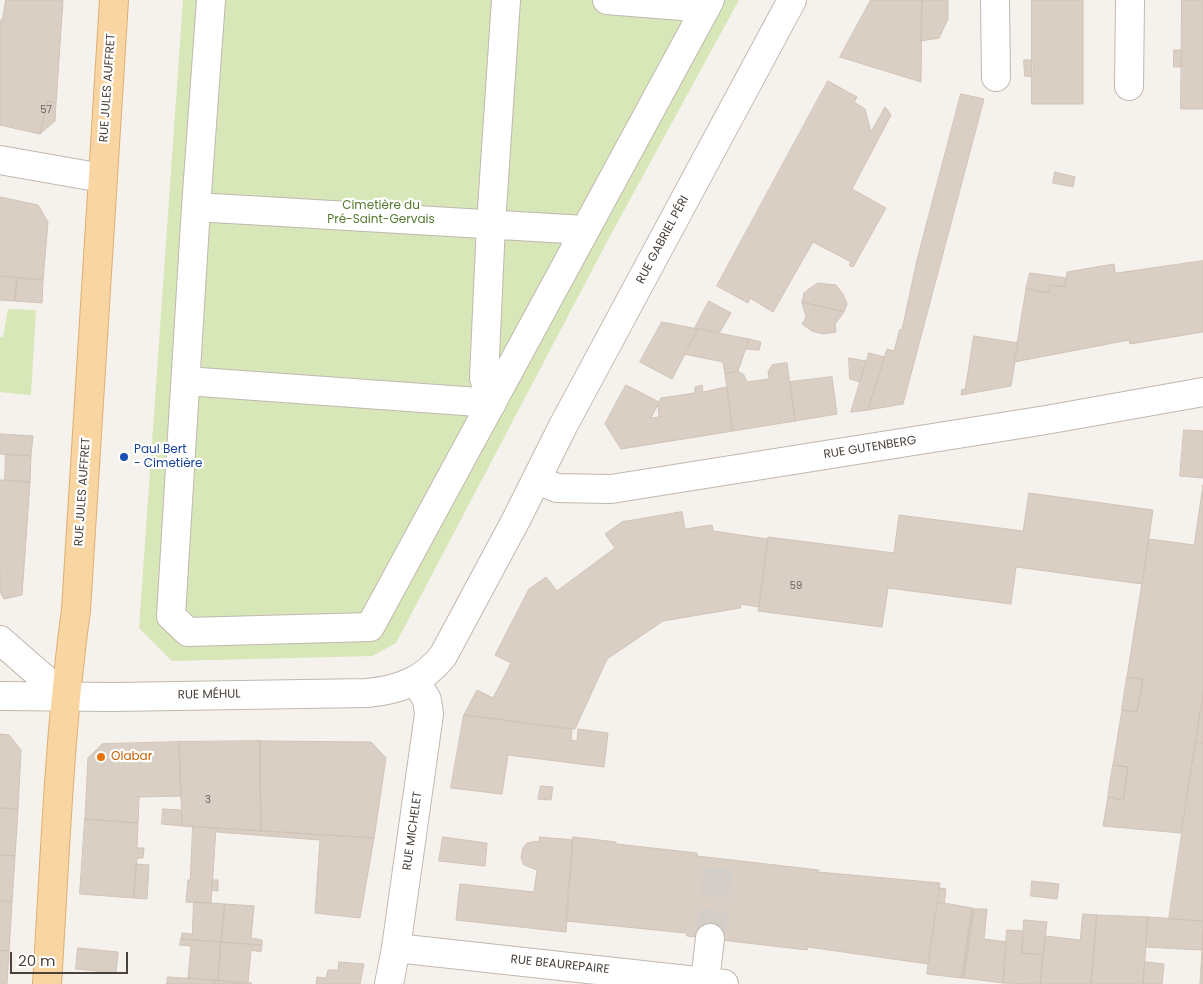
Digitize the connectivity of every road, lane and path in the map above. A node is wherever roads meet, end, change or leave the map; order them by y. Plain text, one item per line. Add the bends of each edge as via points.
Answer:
1 (114, 0) edge
2 (211, 0) edge
3 (506, 0) edge
4 (607, 0) edge
5 (792, 0) edge
6 (995, 0) edge
7 (1130, 0) edge
8 (708, 4) edge
9 (996, 78) dead end
10 (1129, 86) dead end
11 (0, 160) edge
12 (102, 178) junction
13 (196, 207) junction
14 (491, 224) junction
15 (585, 230) junction
16 (186, 381) junction
17 (1203, 392) edge
18 (492, 403) junction
19 (537, 480) junction
20 (0, 640) edge
21 (416, 681) junction
22 (0, 696) edge
23 (64, 696) junction
24 (710, 938) tunnel mouth
25 (396, 948) junction
26 (651, 980) edge
27 (714, 983) edge
28 (48, 984) edge
29 (389, 984) edge

1 - 12 main road, RUE JULES AUFFRET
2 - 13 street
3 - 14 street
4 - 8 street
5 - 19 street, RUE GABRIEL PÉRI
6 - 9 street
7 - 10 street
8 - 15 street
11 - 12 street
12 - 23 main road, RUE JULES AUFFRET via 76,610
13 - 14 street
13 - 16 street
14 - 15 street
14 - 18 street via 484,378
15 - 18 street
16 - 18 street
16 - 18 street via 171,616 188,632 370,627
17 - 19 street, RUE GUTENBERG via 611,489 557,488
19 - 21 street, RUE GABRIEL PÉRI via 444,656
20 - 23 street
21 - 23 street, RUE MÉHUL via 394,689 367,693
21 - 25 street, RUE MICHELET via 427,700 429,714
22 - 23 street, RUE MÉHUL
23 - 28 main road, RUE JULES AUFFRET
24 - 27 street
25 - 26 street, RUE BEAUREPAIRE
25 - 29 street, RUE MICHELET
26 - 27 street, RUE BEAUREPAIRE

